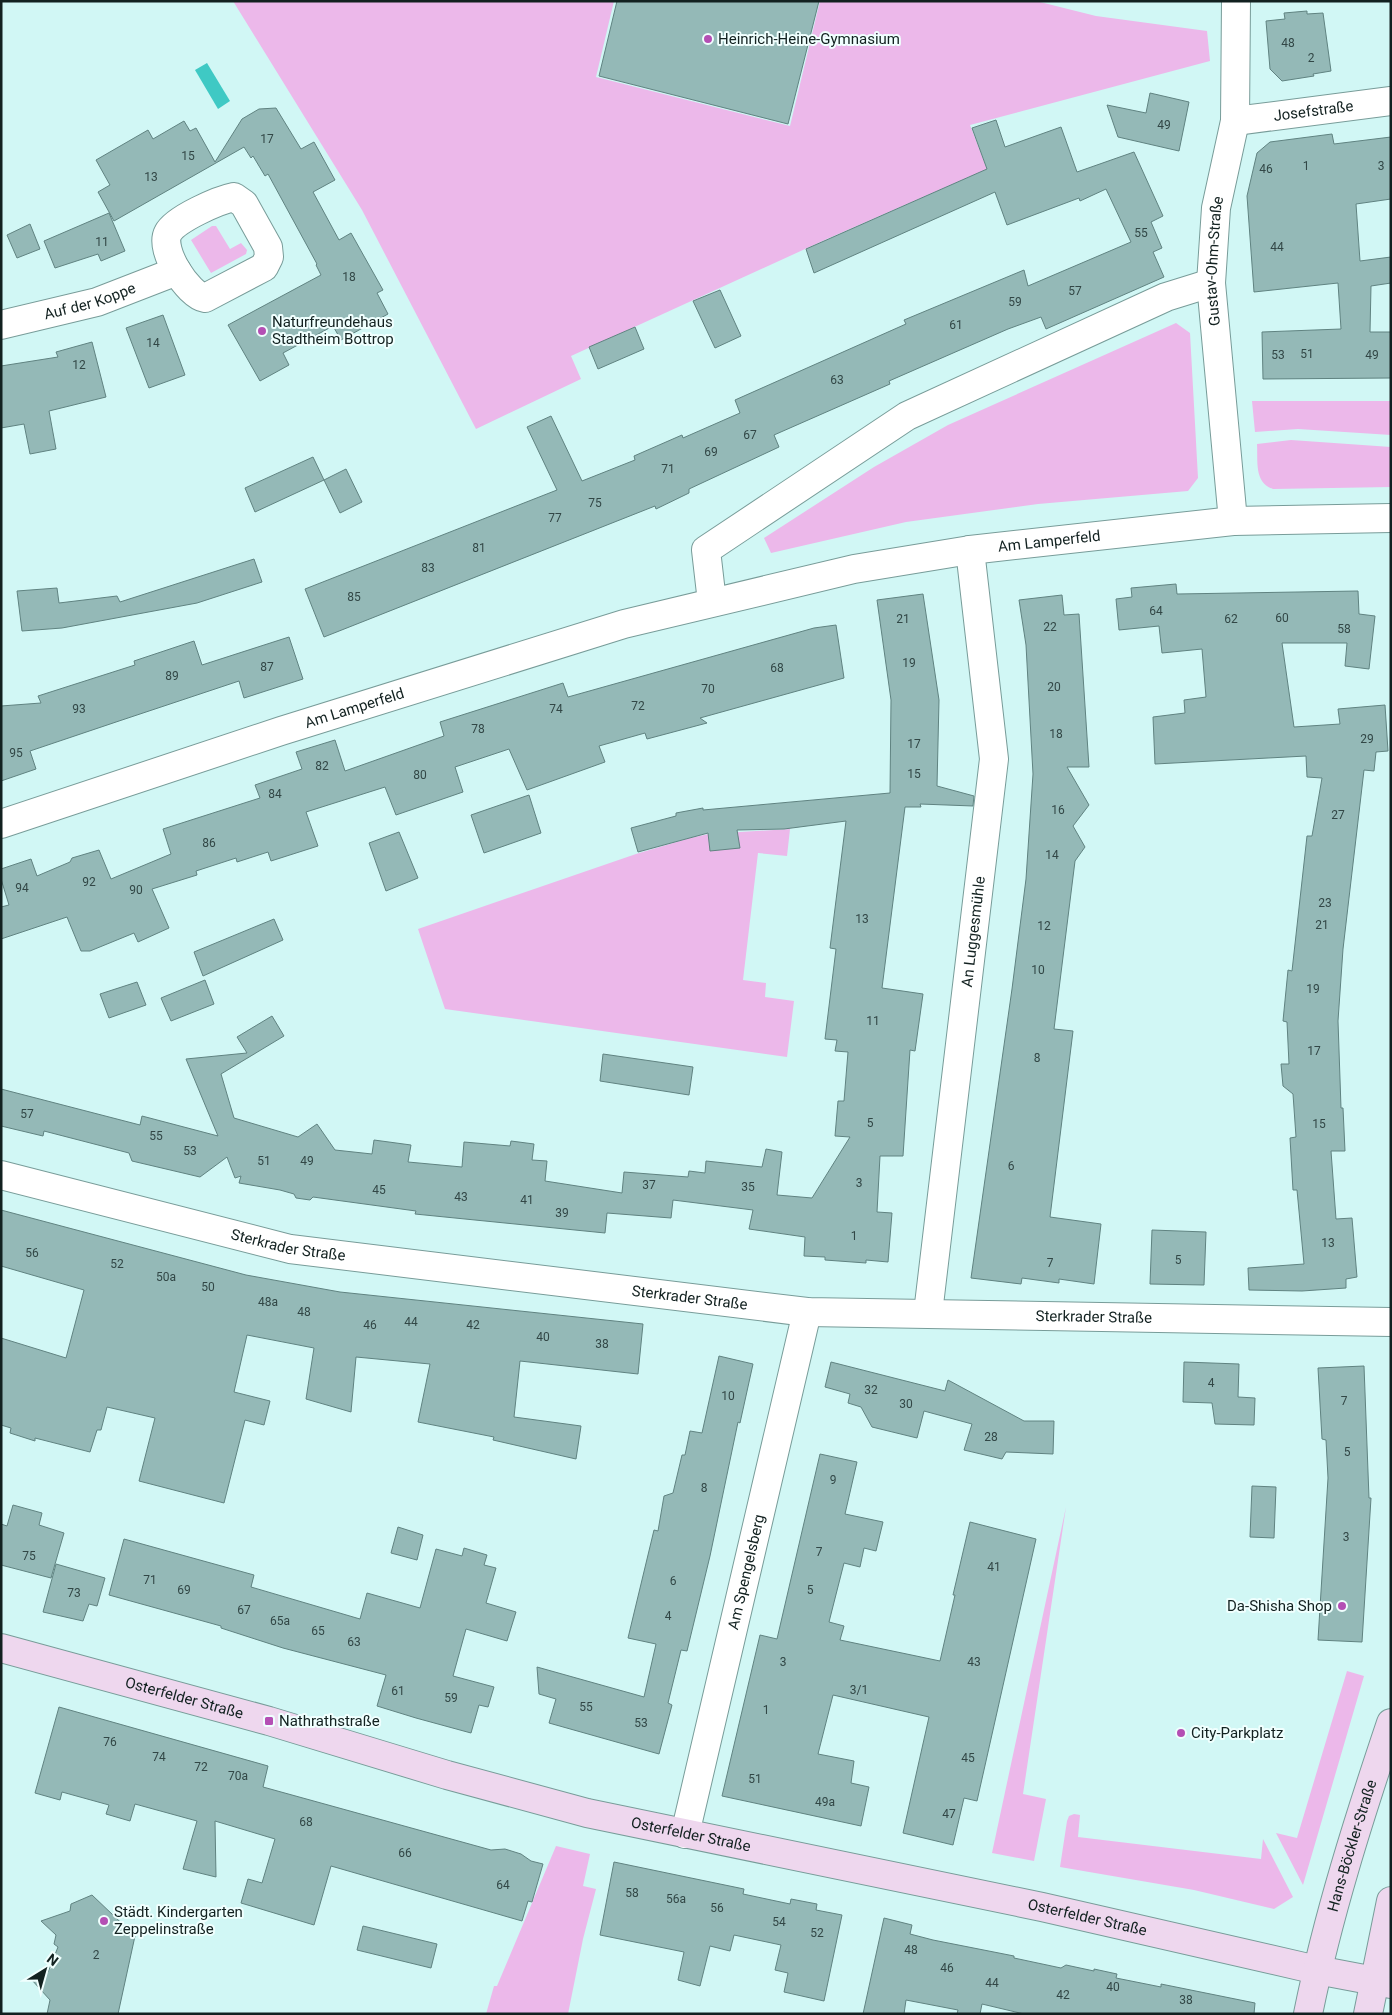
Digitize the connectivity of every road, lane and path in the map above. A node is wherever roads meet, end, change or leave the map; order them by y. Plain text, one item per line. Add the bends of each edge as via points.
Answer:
1 (1236, 1) edge
2 (1391, 101) edge
3 (1235, 120) junction
4 (177, 271) dead end
5 (1211, 283) junction
6 (1, 325) edge
7 (1391, 518) edge
8 (1233, 521) junction
9 (970, 550) junction
10 (712, 602) junction
11 (1, 824) edge
12 (1, 1175) edge
13 (807, 1312) junction
14 (928, 1313) junction
15 (1391, 1322) edge
16 (1, 1648) edge
17 (1391, 1723) edge
18 (685, 1834) junction
19 (1391, 1901) edge
20 (1317, 1970) junction
21 (1382, 1983) edge
22 (1308, 2014) edge
23 (1368, 2014) edge

1 - 3 street, Gustav-Ohm-Straße
2 - 3 street, Josefstraße
3 - 5 street, Gustav-Ohm-Straße via 1216,208
4 - 6 street, Auf der Koppe via 97,302
5 - 8 street, Gustav-Ohm-Straße
5 - 10 street via 1166,297 907,416 706,550
7 - 8 street, Am Lamperfeld
8 - 9 street, Am Lamperfeld
9 - 10 street, Am Lamperfeld via 854,569
9 - 14 street, An Luggesmühle via 994,759
10 - 11 street, Am Lamperfeld via 624,624 272,734
12 - 13 street, Sterkrader Straße via 290,1249
13 - 14 street, Sterkrader Straße
13 - 18 street, Am Spengelsberg
14 - 15 street, Sterkrader Straße via 1098,1319
16 - 18 main road, Osterfelder Straße via 269,1721 587,1814
17 - 20 main road, Hans-Böckler-Straße
18 - 20 main road, Osterfelder Straße via 1042,1907
19 - 21 main road
20 - 21 main road, Osterfelder Straße
20 - 22 main road, Hans-Böckler-Straße
21 - 23 main road

